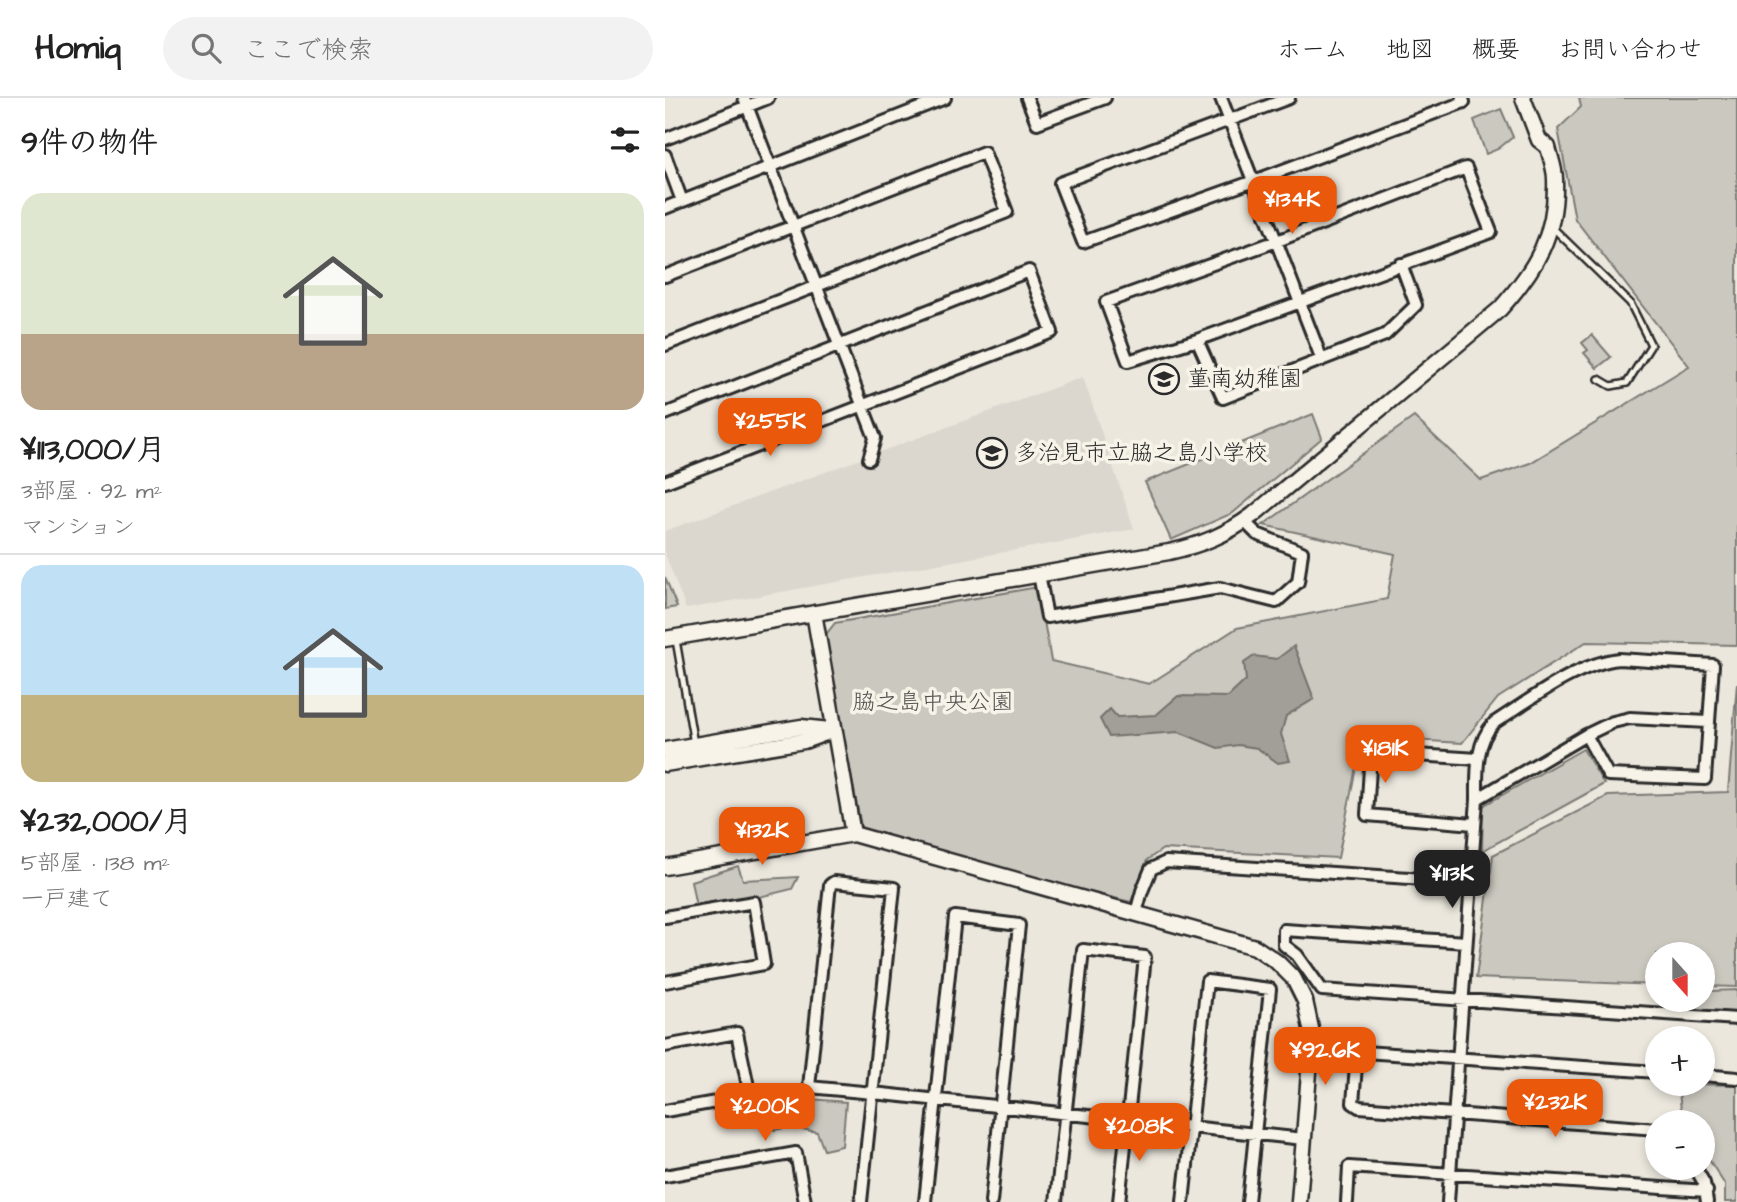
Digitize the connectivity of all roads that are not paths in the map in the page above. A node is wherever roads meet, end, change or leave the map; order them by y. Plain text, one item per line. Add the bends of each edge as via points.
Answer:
1 (768, 98) edge
2 (945, 98) edge
3 (1027, 98) edge
4 (1105, 98) edge
5 (1221, 98) edge
6 (1289, 98) edge
7 (1462, 98) edge
8 (1523, 98) edge
9 (746, 102) edge
10 (1230, 121) junction
11 (665, 139) edge
12 (665, 155) edge
13 (771, 167) junction
14 (1254, 181) junction
15 (682, 201) junction
16 (665, 208) edge
17 (1550, 225) junction
18 (794, 226) junction
19 (1277, 241) junction
20 (1401, 264) junction
21 (665, 275) edge
22 (818, 286) junction
23 (1300, 301) junction
24 (1198, 340) junction
25 (665, 345) edge
26 (839, 346) junction
27 (1322, 360) junction
28 (1599, 379) dead end
29 (863, 406) junction
30 (665, 414) edge
31 (869, 459) dead end
32 (665, 482) edge
33 (1244, 521) junction
34 (1039, 575) junction
35 (814, 613) junction
36 (670, 638) edge
37 (1708, 722) junction
38 (834, 730) junction
39 (1586, 735) junction
40 (694, 745) junction
41 (665, 750) edge
42 (1478, 759) junction
43 (665, 764) edge
44 (1477, 799) junction
45 (1473, 824) junction
46 (853, 834) junction
47 (665, 867) edge
48 (1470, 881) junction
49 (1136, 913) junction
50 (665, 917) edge
51 (1466, 942) junction
52 (665, 982) edge
53 (1462, 1000) junction
54 (1737, 1020) edge
55 (665, 1046) edge
56 (1458, 1057) junction
57 (1645, 1071) edge
58 (1715, 1076) edge
59 (1737, 1077) edge
60 (873, 1093) junction
61 (936, 1101) junction
62 (1000, 1108) junction
63 (665, 1111) edge
64 (1064, 1115) junction
65 (1454, 1116) junction
66 (1128, 1121) junction
67 (1191, 1127) junction
68 (1645, 1128) edge
69 (1256, 1135) junction
70 (1304, 1139) junction
71 (1450, 1174) junction
72 (665, 1176) edge
73 (1700, 1180) edge
74 (1707, 1197) edge
75 (805, 1202) edge
76 (861, 1202) edge
77 (925, 1202) edge
78 (991, 1202) edge
79 (1056, 1202) edge
80 (1119, 1202) edge
81 (1183, 1202) edge
82 (1248, 1202) edge
83 (1299, 1202) edge
84 (1347, 1202) edge
85 (1448, 1202) edge

1 - 9 street
2 - 13 street
3 - 4 street via 1037,123
5 - 10 street
6 - 10 street
7 - 14 street via 1464,102
8 - 17 street via 1539,140 1548,147 1555,177
9 - 11 street
9 - 13 street
10 - 14 street
10 - 14 street via 1060,183 1064,195 1083,242
12 - 15 street
13 - 15 street
13 - 18 street
14 - 19 street
15 - 16 street
17 - 28 lane via 1630,303 1651,345 1627,383 1611,386
17 - 33 street via 1536,265 1500,309
18 - 21 street
18 - 22 street
18 - 22 street via 984,152 1007,212
19 - 20 street via 1467,168 1491,232
19 - 23 street
19 - 24 street via 1106,302 1128,362
20 - 23 street
20 - 27 street via 1416,306 1385,335
22 - 25 street
22 - 26 street
23 - 24 street
23 - 27 street
24 - 27 street via 1223,398
26 - 29 street
26 - 29 street via 1030,271 1052,332
26 - 30 street
29 - 31 street via 875,438
29 - 32 street
33 - 34 street via 1197,546
33 - 34 street via 1257,534 1302,552 1299,582 1276,602 1220,588 1047,617
34 - 35 street
35 - 36 street
35 - 38 street
36 - 40 lane
37 - 39 street via 1630,718
37 - 39 street via 1705,779 1608,775
37 - 42 street via 1713,665 1605,660 1494,723 1486,730
38 - 40 street via 801,727
38 - 43 street via 804,741
38 - 46 street
39 - 44 street
40 - 41 street
42 - 44 street
42 - 45 street via 1371,752 1370,764 1367,815
44 - 45 street
45 - 48 street
46 - 47 street
46 - 49 street
48 - 49 street via 1166,862 1151,869
48 - 51 street
49 - 70 street via 1255,947 1286,970 1305,1001 1312,1033
50 - 52 street via 754,902 764,964
51 - 53 street
51 - 53 street via 1285,930 1284,944 1322,990
53 - 54 street
53 - 56 street
55 - 63 street via 737,1033 750,1096
56 - 57 street
56 - 65 street
56 - 65 street via 1357,1053 1353,1103
58 - 59 street
60 - 60 street via 809,1087 830,885 834,882 894,888
60 - 61 street
60 - 76 street
61 - 62 street
61 - 62 street via 955,917 1019,925
61 - 77 street
62 - 64 street
62 - 78 street
64 - 66 street
64 - 66 street via 1083,950 1145,957
64 - 79 street
65 - 68 street
65 - 71 street
66 - 67 street
66 - 80 street
67 - 69 street
67 - 69 street via 1207,981 1270,989
67 - 81 street
69 - 70 street
69 - 82 street
70 - 83 street
71 - 74 street
71 - 84 street via 1349,1167
71 - 85 street
72 - 75 street via 796,1153
73 - 74 street

